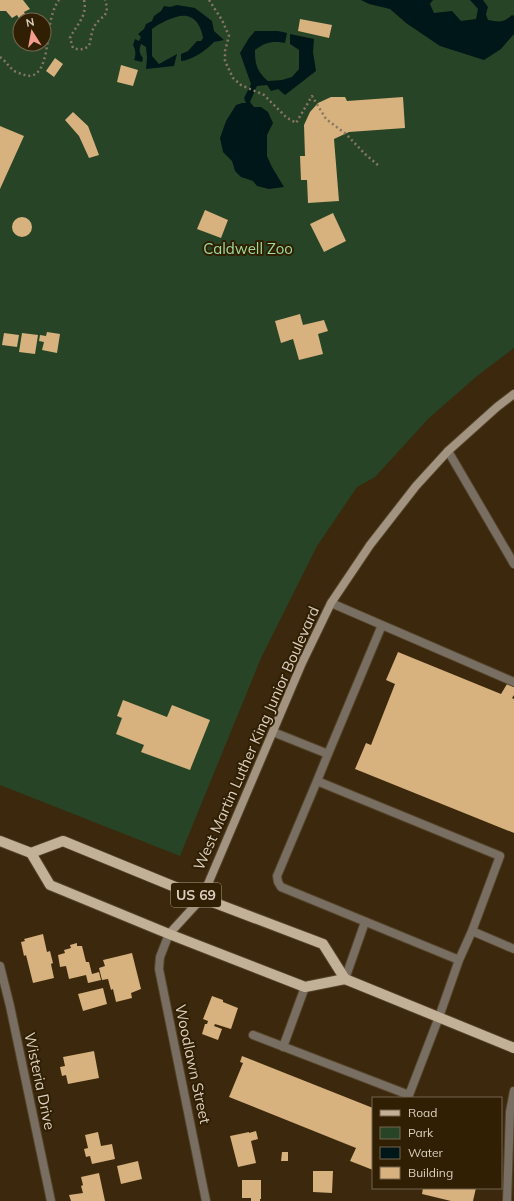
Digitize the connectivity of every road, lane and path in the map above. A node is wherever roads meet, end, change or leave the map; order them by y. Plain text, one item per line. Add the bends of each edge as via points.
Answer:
1 (59, 0) edge
2 (84, 0) edge
3 (105, 0) edge
4 (209, 0) edge
5 (0, 57) edge
6 (378, 166) dead end
7 (514, 394) edge
8 (448, 451) junction
9 (514, 564) edge
10 (330, 603) junction
11 (382, 625) junction
12 (514, 682) edge
13 (273, 732) junction
14 (328, 754) junction
15 (317, 781) junction
16 (0, 841) edge
17 (31, 854) junction
18 (202, 898) junction
19 (365, 922) junction
20 (472, 932) junction
21 (169, 934) junction
22 (514, 949) edge
23 (459, 960) junction
24 (0, 966) edge
25 (345, 979) junction
26 (305, 988) junction
27 (439, 1017) junction
28 (253, 1035) dead end
29 (283, 1046) junction
30 (514, 1048) edge
31 (514, 1091) edge
32 (50, 1201) edge
33 (206, 1201) edge
34 (507, 1201) edge

1 - 5 path via 52,17 45,58 36,73 32,76 20,74
2 - 3 path via 85,14 70,38 73,48 78,50 89,46 93,29 107,12
4 - 6 path via 229,36 224,51 233,78 241,85 264,95 286,117 296,123 312,96 326,119 346,134
7 - 8 main road, West Martin Luther King Junior Boulevard
8 - 9 street
8 - 10 main road, West Martin Luther King Junior Boulevard via 416,486 370,545
10 - 11 street
10 - 13 main road, West Martin Luther King Junior Boulevard
11 - 12 street
11 - 14 street
13 - 14 street
13 - 18 main road, West Martin Luther King Junior Boulevard
14 - 15 street
15 - 19 street via 277,876 278,882 280,887
15 - 20 street via 500,856
16 - 17 main road
17 - 18 main road, US 69 via 62,841
17 - 21 main road via 50,885
18 - 21 main road, West Martin Luther King Junior Boulevard
18 - 25 main road, US 69 via 323,944
19 - 23 street
19 - 25 street
20 - 22 street
20 - 23 street
21 - 26 main road
21 - 33 street, Woodlawn Street via 160,957 159,969
23 - 27 street
24 - 32 street, Wisteria Drive
25 - 26 main road
25 - 27 main road
26 - 29 street
27 - 29 street via 409,1095
27 - 30 main road
28 - 29 street
31 - 34 street via 510,1112

